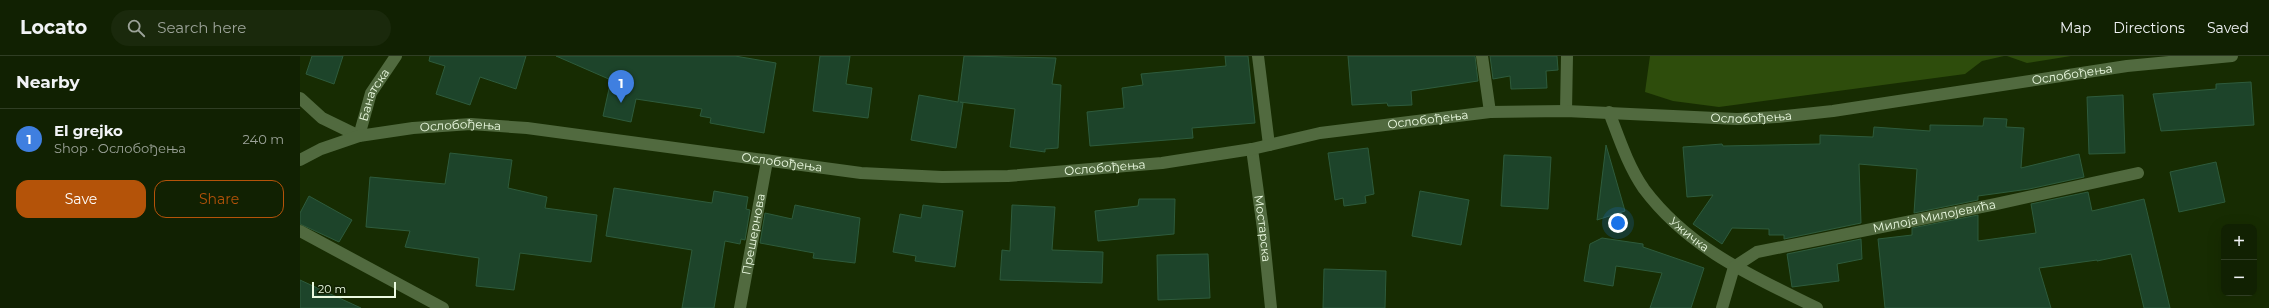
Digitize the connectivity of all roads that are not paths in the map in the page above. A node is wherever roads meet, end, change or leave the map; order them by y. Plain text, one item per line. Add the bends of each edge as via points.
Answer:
1 (396, 56) edge
2 (1258, 56) edge
3 (1482, 56) edge
4 (1567, 56) edge
5 (2232, 56) edge
6 (300, 98) edge
7 (1566, 111) junction
8 (1490, 112) junction
9 (1609, 112) junction
10 (359, 136) junction
11 (1269, 145) junction
12 (1252, 149) junction
13 (300, 160) edge
14 (768, 161) junction
15 (2138, 173) dead end
16 (300, 231) edge
17 (1734, 267) junction
18 (443, 308) edge
19 (740, 308) edge
20 (1271, 308) edge
21 (1722, 308) edge
22 (1817, 308) edge

1 - 10 street, Банатска via 371,93
2 - 11 street
3 - 8 street
4 - 7 street
5 - 9 street, Ослобођења via 2127,66 1777,117 1721,118
6 - 10 street via 322,118
7 - 8 street, Ослобођења
7 - 9 street, Ослобођења
8 - 11 street, Ослобођења via 1320,133
9 - 17 street, Ужичка via 1628,161 1644,188 1668,216 1693,238
10 - 13 street, Ослобођења via 321,149
10 - 14 street, Ослобођења via 413,128 471,124 527,128
11 - 12 street, Ослобођења
12 - 14 street, Ослобођења via 1162,163 1008,176 942,177 861,173
12 - 20 street, Мостарска
14 - 19 street, Прешернова
15 - 17 street, Милоја Милојевића via 1757,252
16 - 18 street
17 - 21 street
17 - 22 street, Ужичка

